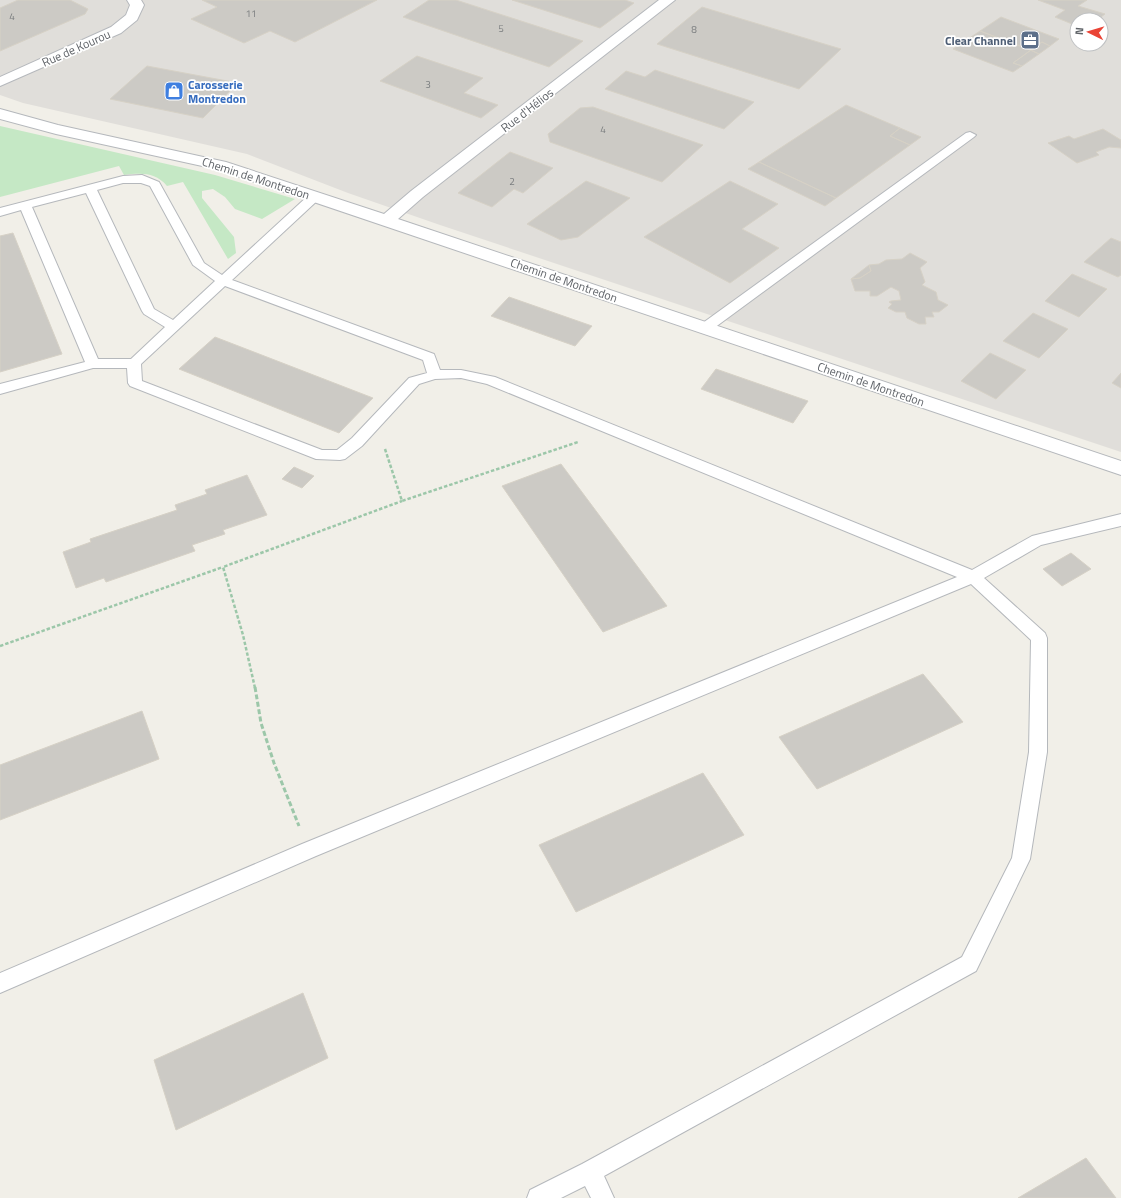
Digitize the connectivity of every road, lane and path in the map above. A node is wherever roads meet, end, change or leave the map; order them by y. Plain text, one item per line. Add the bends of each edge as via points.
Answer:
1 (134, 0) edge
2 (668, 0) edge
3 (0, 82) edge
4 (0, 114) edge
5 (970, 135) dead end
6 (90, 189) junction
7 (314, 197) junction
8 (25, 206) junction
9 (0, 212) edge
10 (386, 221) junction
11 (224, 281) junction
12 (174, 326) junction
13 (705, 328) junction
14 (134, 363) junction
15 (93, 364) junction
16 (435, 375) junction
17 (0, 389) edge
18 (376, 422) junction
19 (614, 430) junction
20 (1121, 468) edge
21 (402, 501) junction
22 (1121, 520) edge
23 (223, 567) junction
24 (973, 577) junction
25 (0, 646) edge
26 (309, 850) junction
27 (0, 983) edge
28 (590, 1172) junction
29 (538, 1198) edge
30 (602, 1198) edge

1 - 3 street, Rue de Kourou via 137,6 132,17 116,30
2 - 10 street, Rue d'Hélios via 417,194
4 - 7 street, Chemin de Montredon via 220,165
5 - 13 lane
6 - 8 lane
6 - 11 lane via 123,180 142,179 155,184 199,265
6 - 12 lane via 149,311
7 - 10 street, Chemin de Montredon
7 - 11 lane
8 - 9 lane
8 - 15 lane
10 - 13 street, Chemin de Montredon
11 - 12 lane
11 - 16 lane via 429,357
12 - 14 lane
13 - 20 street, Chemin de Montredon
14 - 15 lane
14 - 18 lane via 135,383 321,456 340,455
15 - 17 lane
16 - 18 lane via 414,381
16 - 19 lane via 461,374 490,380
18 - 21 path
19 - 21 path
19 - 24 lane
21 - 23 path
22 - 24 lane via 1037,540
23 - 25 path
23 - 26 path via 243,635 261,724
24 - 26 lane
24 - 28 lane via 1039,638 1038,752 1021,859 969,964
26 - 27 lane
28 - 29 lane
28 - 30 lane

